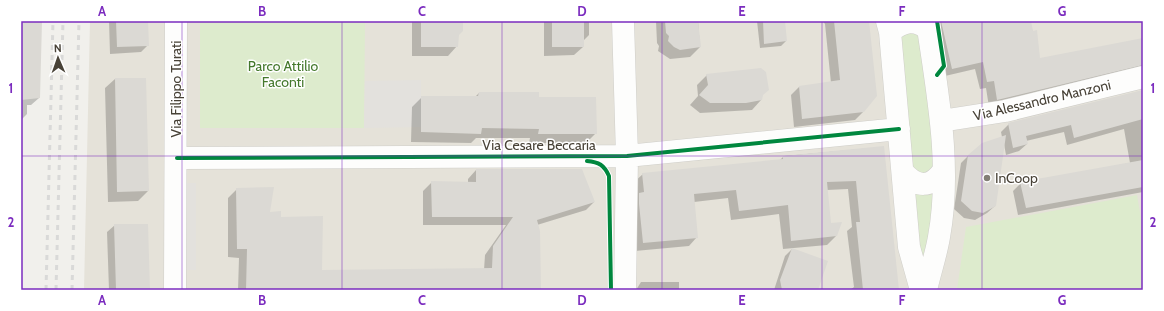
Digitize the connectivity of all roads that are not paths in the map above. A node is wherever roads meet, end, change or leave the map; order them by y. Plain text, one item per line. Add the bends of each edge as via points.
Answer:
1 (176, 21) edge
2 (624, 21) edge
3 (928, 26) edge
4 (889, 27) edge
5 (1143, 77) edge
6 (941, 121) junction
7 (899, 129) junction
8 (627, 156) junction
9 (177, 158) junction
10 (943, 171) junction
11 (903, 172) junction
12 (175, 290) edge
13 (625, 290) edge
14 (921, 290) edge
15 (926, 290) edge

1 - 9 street, Via Filippo Turati
2 - 8 street
3 - 4 street via 918,22 907,22
3 - 6 street via 937,75
4 - 7 street
5 - 6 street, Via Alessandro Manzoni via 1005,110
6 - 10 street
7 - 8 street, Via Cesare Beccaria
7 - 11 street
8 - 9 street, Via Cesare Beccaria
8 - 13 street
9 - 12 street, Via Filippo Turati
10 - 11 street via 936,180 928,184 913,182
10 - 15 street via 940,236
11 - 14 street via 909,247

